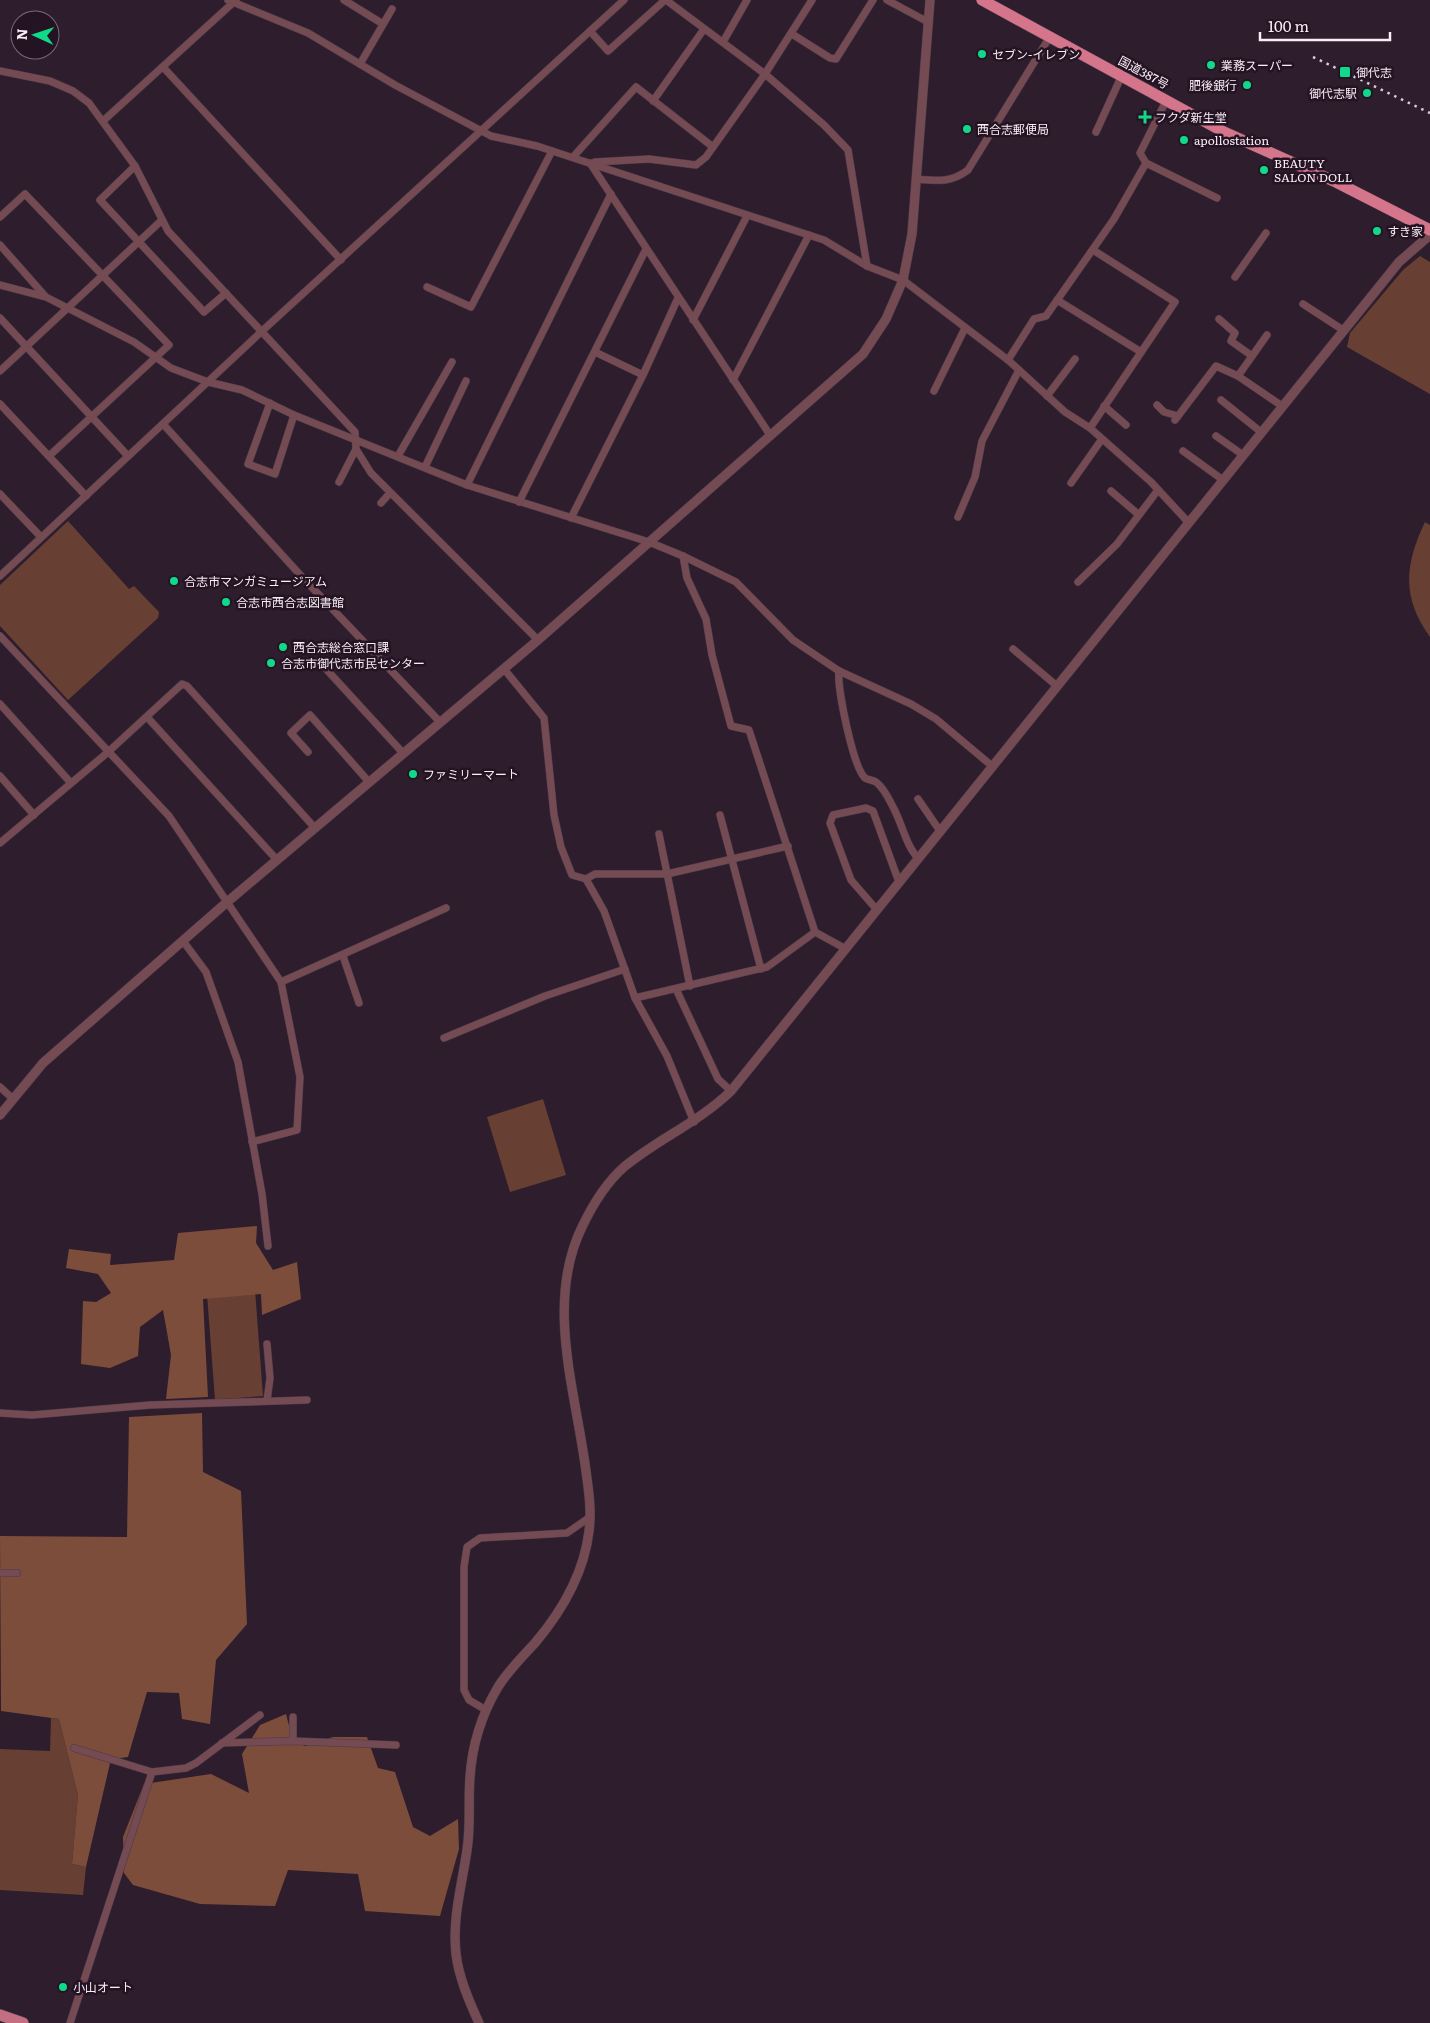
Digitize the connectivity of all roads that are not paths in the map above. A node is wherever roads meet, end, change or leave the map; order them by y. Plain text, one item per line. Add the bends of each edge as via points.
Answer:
1 (344, 0) edge
2 (624, 0) edge
3 (666, 0) edge
4 (747, 0) edge
5 (812, 0) edge
6 (873, 0) edge
7 (887, 0) edge
8 (930, 0) edge
9 (982, 0) edge
10 (233, 1) edge
11 (392, 9) dead end
12 (928, 22) junction
13 (383, 24) junction
14 (704, 29) junction
15 (590, 32) junction
16 (792, 34) junction
17 (1049, 38) junction
18 (723, 42) junction
19 (360, 64) junction
20 (163, 67) junction
21 (0, 71) edge
22 (765, 74) junction
23 (1122, 75) junction
24 (653, 100) junction
25 (1167, 100) junction
26 (103, 122) junction
27 (481, 131) junction
28 (1096, 132) dead end
29 (713, 147) junction
30 (552, 151) junction
31 (572, 157) junction
32 (590, 162) junction
33 (1146, 163) junction
34 (135, 166) junction
35 (916, 179) junction
36 (610, 194) junction
37 (1217, 198) dead end
38 (747, 216) junction
39 (0, 217) edge
40 (162, 220) junction
41 (1430, 230) edge
42 (1266, 233) dead end
43 (809, 235) junction
44 (1430, 235) edge
45 (138, 242) junction
46 (0, 245) edge
47 (646, 249) junction
48 (1092, 250) junction
49 (341, 260) junction
50 (867, 266) junction
51 (103, 276) junction
52 (1235, 277) dead end
53 (903, 280) junction
54 (0, 285) edge
55 (427, 287) dead end
56 (226, 293) junction
57 (46, 297) junction
58 (678, 298) junction
59 (1057, 300) junction
60 (1303, 304) dead end
61 (67, 308) junction
62 (0, 318) edge
63 (1219, 319) dead end
64 (693, 320) junction
65 (965, 328) junction
66 (1343, 330) junction
67 (261, 332) junction
68 (1267, 335) dead end
69 (26, 346) junction
70 (594, 352) junction
71 (1141, 352) junction
72 (1252, 356) junction
73 (155, 357) junction
74 (1075, 359) dead end
75 (1008, 360) junction
76 (452, 362) dead end
77 (1018, 370) junction
78 (0, 371) edge
79 (642, 375) junction
80 (1238, 376) junction
81 (733, 380) junction
82 (466, 381) dead end
83 (208, 382) junction
84 (934, 391) dead end
85 (1047, 396) junction
86 (1221, 400) dead end
87 (270, 403) junction
88 (0, 404) edge
89 (1157, 405) dead end
90 (1104, 406) junction
91 (1282, 406) junction
92 (294, 415) junction
93 (92, 417) junction
94 (163, 424) junction
95 (1126, 425) dead end
96 (1090, 428) junction
97 (1261, 432) junction
98 (770, 435) junction
99 (1216, 436) dead end
100 (356, 439) junction
101 (1102, 439) junction
102 (356, 449) junction
103 (1183, 450) dead end
104 (1243, 455) junction
105 (49, 456) junction
106 (128, 456) junction
107 (398, 456) junction
108 (424, 468) junction
109 (1223, 480) junction
110 (339, 482) dead end
111 (1071, 483) dead end
112 (467, 485) junction
113 (1158, 490) junction
114 (1111, 491) dead end
115 (390, 493) junction
116 (0, 494) edge
117 (86, 496) junction
118 (519, 502) junction
119 (381, 503) dead end
120 (1139, 515) junction
121 (958, 517) dead end
122 (571, 518) junction
123 (1189, 523) junction
124 (40, 538) junction
125 (649, 542) junction
126 (684, 556) junction
127 (0, 576) edge
128 (1078, 582) dead end
129 (1, 640) edge
130 (538, 640) junction
131 (1013, 649) dead end
132 (504, 669) junction
133 (327, 670) dead end
134 (839, 671) junction
135 (1057, 686) junction
136 (0, 704) edge
137 (147, 717) junction
138 (440, 722) junction
139 (308, 752) dead end
140 (107, 753) junction
141 (403, 753) junction
142 (992, 766) junction
143 (0, 776) edge
144 (369, 782) junction
145 (71, 783) junction
146 (918, 799) dead end
147 (34, 815) junction
148 (720, 815) dead end
149 (315, 828) junction
150 (940, 831) junction
151 (659, 834) dead end
152 (0, 843) edge
153 (788, 846) junction
154 (918, 858) junction
155 (277, 860) junction
156 (731, 860) junction
157 (667, 874) junction
158 (586, 879) junction
159 (899, 882) junction
160 (226, 903) junction
161 (446, 908) dead end
162 (877, 910) junction
163 (815, 932) junction
164 (183, 941) junction
165 (846, 948) junction
166 (343, 956) junction
167 (625, 969) junction
168 (761, 969) junction
169 (281, 982) junction
170 (690, 986) junction
171 (676, 988) junction
172 (635, 998) junction
173 (359, 1003) dead end
174 (444, 1038) dead end
175 (0, 1086) edge
176 (731, 1092) junction
177 (12, 1098) junction
178 (0, 1115) edge
179 (694, 1122) junction
180 (252, 1142) junction
181 (268, 1246) dead end
182 (267, 1344) dead end
183 (307, 1400) dead end
184 (268, 1401) junction
185 (0, 1413) edge
186 (590, 1517) junction
187 (0, 1573) edge
188 (17, 1573) dead end
189 (486, 1710) junction
190 (260, 1715) dead end
191 (293, 1717) dead end
192 (292, 1741) junction
193 (222, 1743) junction
194 (396, 1745) dead end
195 (74, 1748) dead end
196 (152, 1772) junction
197 (0, 2015) edge
198 (23, 2023) edge
199 (70, 2023) edge
200 (479, 2023) edge

1 - 13 street
2 - 15 street
3 - 14 street
3 - 15 street via 608,51
4 - 18 street
5 - 16 street
6 - 16 street via 836,59
7 - 12 street
8 - 12 street
9 - 17 highway, 国道387号
10 - 19 street via 308,33
10 - 20 street
11 - 13 street
12 - 35 street
13 - 19 street
14 - 18 street
14 - 24 street
15 - 27 street
16 - 22 street
17 - 23 highway, 国道387号
17 - 35 street via 968,170 957,179 941,182
18 - 22 street
19 - 27 street
20 - 26 street
20 - 49 street
21 - 26 street via 50,81 73,91 89,103
22 - 29 street
22 - 50 street via 824,124 848,150
23 - 25 highway, 国道387号
23 - 28 street
24 - 29 street
24 - 31 street via 636,87
25 - 33 street via 1140,153
25 - 41 highway, 国道387号 via 1224,132 1336,182
26 - 34 street
27 - 30 street
27 - 49 street
29 - 32 street via 696,165 649,159
30 - 31 street
30 - 55 street via 471,307
31 - 32 street
32 - 36 street
32 - 38 street
33 - 37 street
33 - 48 street
34 - 40 street
34 - 45 street via 100,200
35 - 53 street via 912,234
36 - 47 street
36 - 112 street
38 - 43 street
38 - 64 street
39 - 51 street via 25,194
40 - 45 street
40 - 56 street via 168,231
42 - 52 street
43 - 50 street via 824,240
43 - 81 street
44 - 66 street via 1399,262
45 - 51 street
45 - 56 street via 204,312
46 - 57 street
47 - 58 street
47 - 70 street
48 - 59 street
48 - 71 street via 1175,302
49 - 67 street
50 - 53 street
51 - 61 street
51 - 73 street via 169,345
53 - 65 street
53 - 98 street via 886,319 863,354
54 - 57 street
56 - 67 street
57 - 61 street
58 - 64 street
58 - 79 street
59 - 71 street
59 - 75 street via 1046,316 1034,319
60 - 66 street
61 - 69 street
61 - 73 street via 134,342
62 - 69 street
63 - 72 street via 1235,333 1231,341
64 - 81 street
65 - 75 street
65 - 84 street
66 - 91 street
67 - 83 street
67 - 100 street via 355,432
68 - 72 street
69 - 78 street
69 - 93 street
70 - 79 street
70 - 118 street
71 - 90 street
72 - 80 street
73 - 83 street via 171,368
73 - 93 street
74 - 85 street
75 - 77 street
76 - 107 street
77 - 85 street
77 - 121 street via 982,441 975,477
79 - 122 street
80 - 89 street via 1216,366 1176,418
80 - 91 street
81 - 98 street
82 - 108 street
83 - 87 street via 242,390
83 - 94 street
85 - 96 street
86 - 97 street
87 - 92 street
87 - 92 street via 248,464 275,474
88 - 105 street
90 - 95 street
90 - 96 street
91 - 97 street
92 - 100 street
93 - 105 street
93 - 106 street
94 - 106 street
94 - 138 street
96 - 101 street
97 - 104 street
98 - 125 street
99 - 104 street
100 - 102 street
100 - 107 street
101 - 111 street
101 - 113 street
102 - 110 street
102 - 115 street
103 - 109 street
104 - 109 street
105 - 117 street
106 - 117 street
107 - 108 street
108 - 112 street
109 - 123 street
112 - 118 street
113 - 120 street
113 - 123 street
114 - 120 street
115 - 119 street
115 - 130 street
116 - 124 street
117 - 124 street
118 - 122 street
120 - 128 street via 1117,544
122 - 125 street
123 - 135 street
124 - 127 street
125 - 126 street
125 - 130 street
126 - 134 street via 736,582 793,640
126 - 153 street via 686,578 706,619 731,726 749,730
129 - 140 street
130 - 132 street
131 - 135 street
132 - 138 street
132 - 158 street via 544,718 560,847 572,875
133 - 141 street
134 - 142 street via 936,719
134 - 154 street via 848,733 860,769 865,778 877,783 887,796 902,824 911,851
135 - 142 street
136 - 145 street
137 - 140 street
137 - 149 street via 182,684 187,686
137 - 155 street
138 - 141 street
139 - 144 street via 291,733 310,715
140 - 145 street
140 - 160 street via 169,816
141 - 144 street
142 - 150 street
143 - 147 street
144 - 149 street
145 - 147 street
146 - 150 street
147 - 152 street
148 - 156 street
149 - 155 street
150 - 154 street
151 - 157 street
153 - 156 street
153 - 163 street
154 - 159 street
155 - 160 street
156 - 157 street
156 - 168 street
157 - 158 street via 595,874
157 - 170 street
158 - 167 street via 604,910
159 - 162 street
159 - 162 street via 873,811 866,808 833,816 830,823 851,880
160 - 164 street
160 - 169 street
161 - 166 street
162 - 165 street
163 - 165 street
163 - 168 street
164 - 177 street via 44,1063
164 - 180 street via 206,972 238,1062
165 - 176 street
166 - 169 street
166 - 173 street
167 - 172 street
167 - 174 street via 545,996
168 - 170 street
169 - 180 street via 300,1077 297,1130
170 - 171 street
171 - 172 street
171 - 176 street via 718,1080
172 - 179 street via 667,1056
175 - 177 street
176 - 179 street
177 - 178 street
179 - 186 street via 624,1168 606,1188 582,1228 565,1277 564,1326
180 - 181 street
182 - 184 street
183 - 184 street
184 - 185 street via 150,1404 32,1415
186 - 189 street via 584,1555 569,1596 499,1686
186 - 189 street via 567,1533 480,1538 467,1547 464,1567 464,1690 469,1700
187 - 188 street
189 - 200 street via 472,1760 470,1827 455,1912 456,1956 465,1991
190 - 193 street
191 - 192 street
192 - 193 street
192 - 194 street
193 - 196 street via 186,1768
195 - 196 street
196 - 199 street
197 - 198 main road

